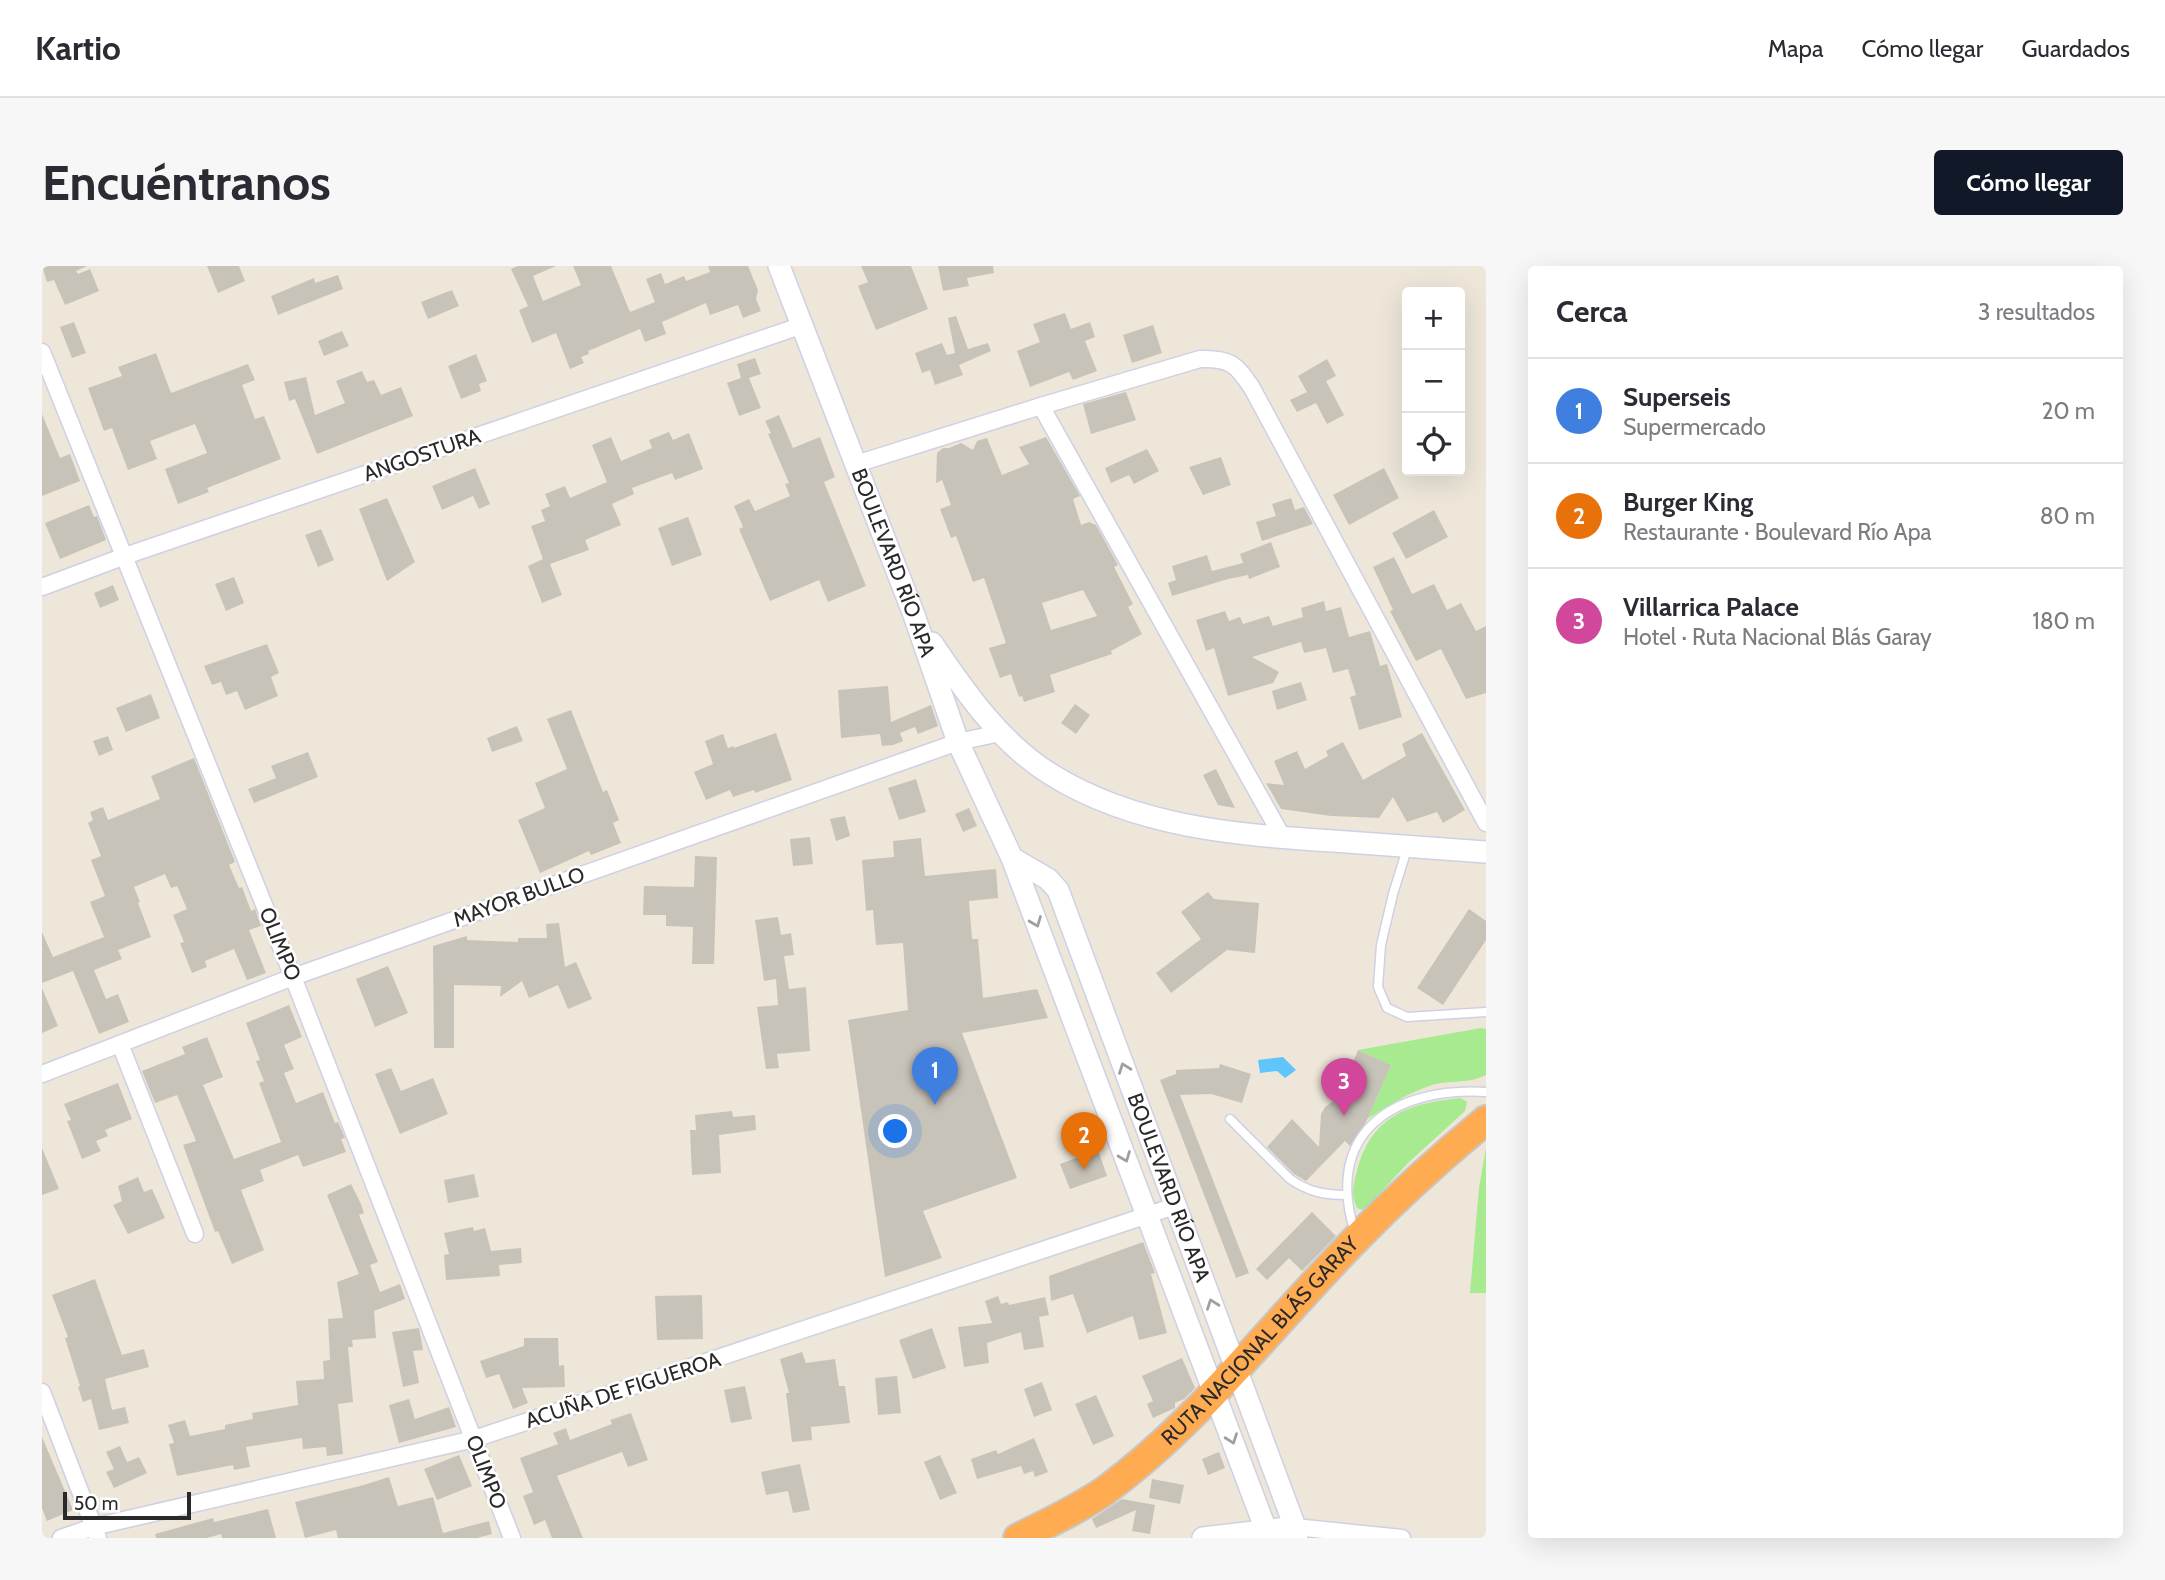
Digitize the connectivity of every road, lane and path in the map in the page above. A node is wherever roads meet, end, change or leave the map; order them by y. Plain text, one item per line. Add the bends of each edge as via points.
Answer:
1 (779, 266) edge
2 (803, 325) junction
3 (42, 352) edge
4 (1041, 406) junction
5 (856, 464) junction
6 (125, 556) junction
7 (42, 587) edge
8 (914, 615) junction
9 (1000, 733) junction
10 (958, 741) junction
11 (1486, 823) edge
12 (1283, 838) junction
13 (1408, 847) junction
14 (1486, 852) edge
15 (1012, 858) junction
16 (293, 977) junction
17 (1486, 1012) edge
18 (120, 1044) junction
19 (42, 1074) edge
20 (1486, 1093) edge
21 (1230, 1119) dead end
22 (1486, 1120) edge
23 (1347, 1195) junction
24 (1175, 1206) junction
25 (1147, 1215) junction
26 (195, 1234) dead end
27 (1356, 1238) junction
28 (1236, 1368) junction
29 (42, 1392) edge
30 (1215, 1392) junction
31 (474, 1439) junction
32 (96, 1532) edge
33 (1297, 1532) edge
34 (1268, 1534) edge
35 (61, 1538) edge
36 (512, 1538) edge
37 (1018, 1538) edge
38 (1203, 1538) edge
39 (1402, 1538) edge

1 - 2 main road, BOULEVARD RÍO APA
2 - 5 main road, BOULEVARD RÍO APA
2 - 6 street, ANGOSTURA
3 - 6 street, OLIMPO
4 - 5 street
4 - 11 street via 1200,359 1219,358 1238,367
4 - 12 street
5 - 8 main road, BOULEVARD RÍO APA
6 - 7 street, ANGOSTURA
6 - 16 street, OLIMPO
8 - 9 main road via 957,680
8 - 10 main road, BOULEVARD RÍO APA
9 - 10 street, MAYOR BULLO
9 - 12 main road via 1051,775 1111,805 1171,823
10 - 15 main road, BOULEVARD RÍO APA
10 - 16 street, MAYOR BULLO
12 - 13 main road
13 - 14 main road
13 - 17 lane via 1381,945 1378,987 1387,1008 1407,1017
24 -> 15 main road, BOULEVARD RÍO APA via 1058,890
15 -> 25 main road, BOULEVARD RÍO APA
16 - 18 street, MAYOR BULLO
16 - 31 street, OLIMPO
18 - 19 street, MAYOR BULLO
18 - 26 street
20 - 23 lane via 1433,1094 1387,1112 1355,1148
21 - 23 lane via 1302,1187
22 - 27 highway, RUTA NACIONAL BLÁS GARAY
23 - 27 lane
24 - 25 street, ACUÑA DE FIGUEROA
28 -> 24 main road, BOULEVARD RÍO APA
25 - 30 main road, BOULEVARD RÍO APA
25 - 31 street, ACUÑA DE FIGUEROA
27 - 28 highway, RUTA NACIONAL BLÁS GARAY
28 - 30 highway, RUTA NACIONAL BLÁS GARAY
28 - 33 main road, BOULEVARD RÍO APA
29 - 32 street
30 -> 34 main road, BOULEVARD RÍO APA
30 - 37 highway, RUTA NACIONAL BLÁS GARAY via 1185,1424 1105,1490
31 - 32 street, ACUÑA DE FIGUEROA
31 - 36 street, OLIMPO
32 - 35 street, ACUÑA DE FIGUEROA
33 - 34 main road
33 - 39 street
34 - 38 main road

